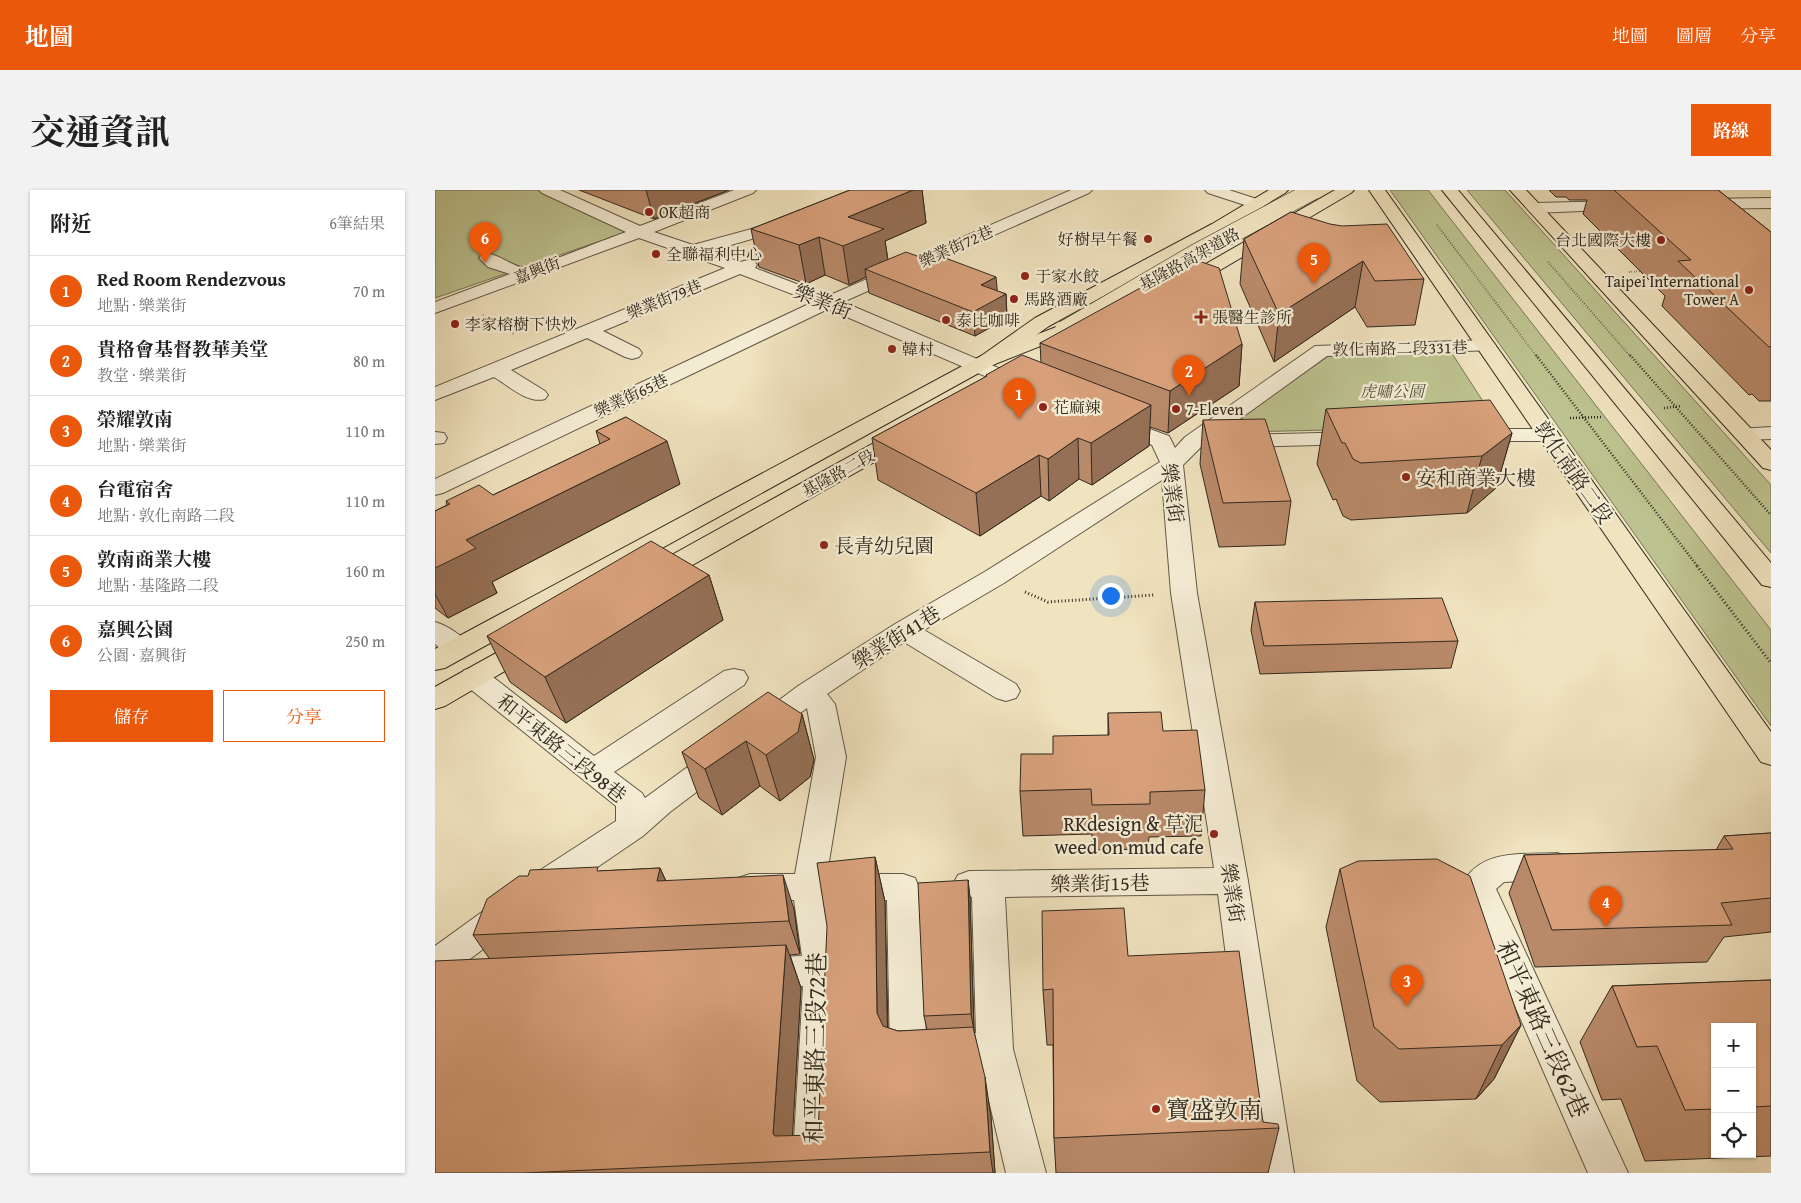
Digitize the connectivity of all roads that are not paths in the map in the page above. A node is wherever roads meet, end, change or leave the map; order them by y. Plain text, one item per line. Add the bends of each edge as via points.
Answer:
1 (748, 190) edge
2 (1084, 190) edge
3 (1213, 190) edge
4 (1280, 190) edge
5 (1314, 190) edge
6 (1346, 190) edge
7 (1377, 190) edge
8 (1450, 190) edge
9 (1518, 190) edge
10 (1733, 190) edge
11 (1757, 190) edge
12 (557, 191) edge
13 (1771, 203) edge
14 (1257, 204) junction
15 (1682, 205) edge
16 (1642, 206) edge
17 (1535, 208) junction
18 (807, 219) edge
19 (1219, 227) junction
20 (640, 232) junction
21 (1259, 241) junction
22 (693, 250) junction
23 (1423, 256) junction
24 (767, 257) dead end
25 (1405, 257) edge
26 (488, 258) dead end
27 (740, 268) junction
28 (526, 274) junction
29 (1168, 293) edge
30 (828, 302) junction
31 (435, 308) edge
32 (1064, 330) junction
33 (587, 331) junction
34 (1486, 346) junction
35 (632, 353) dead end
36 (1004, 368) junction
37 (495, 369) junction
38 (435, 394) edge
39 (979, 394) edge
40 (539, 395) dead end
41 (1052, 397) edge
42 (1088, 412) edge
43 (927, 423) edge
44 (1771, 433) edge
45 (1745, 434) junction
46 (1456, 435) edge
47 (1548, 435) junction
48 (1378, 437) edge
49 (1193, 442) junction
50 (1771, 463) edge
51 (1172, 464) junction
52 (435, 488) edge
53 (1771, 579) edge
54 (631, 589) edge
55 (435, 630) edge
56 (904, 630) junction
57 (552, 633) edge
58 (458, 648) junction
59 (435, 661) edge
60 (474, 677) junction
61 (734, 678) dead end
62 (1006, 691) dead end
63 (808, 693) junction
64 (435, 699) edge
65 (1771, 754) edge
66 (593, 771) junction
67 (632, 827) junction
68 (1585, 865) edge
69 (570, 867) junction
70 (602, 880) edge
71 (1232, 881) junction
72 (809, 887) junction
73 (721, 888) edge
74 (821, 970) junction
75 (732, 974) edge
76 (442, 980) edge
77 (995, 1049) junction
78 (812, 1173) edge
79 (1026, 1173) edge
80 (1274, 1173) edge
81 (1608, 1173) edge

1 - 20 street, 嘉興街
2 - 30 street, 樂業街72巷
3 - 14 street
4 - 14 main road, 基隆路二段
5 - 32 main road, 基隆路高架道路, bridge via 1196,253
6 - 21 main road
7 - 23 main road, 敦化南路二段
8 - 53 main road
9 - 17 main road
10 - 13 street
11 - 13 street
12 - 20 street, 樂業街
13 - 15 street
14 - 19 main road, 基隆路二段
16 - 17 street
17 - 45 main road
18 - 22 street
19 - 21 street
19 - 36 main road, 基隆路二段 via 1042,322
20 - 22 street, 樂業街
20 - 28 street, 嘉興街
21 - 29 main road
22 - 27 street, 樂業街
23 - 25 street
23 - 34 main road, 敦化南路二段
24 - 27 street, 樂業街79巷
26 - 28 street
27 - 30 street, 樂業街
27 - 33 street, 樂業街79巷
28 - 31 street, 嘉興街
30 - 36 street, 樂業街
30 - 52 street, 樂業街65巷
32 - 36 main road, 基隆路高架道路
32 - 36 main road, 基隆路高架道路
33 - 35 street
33 - 37 street, 樂業街79巷
34 - 47 main road, 敦化南路二段
34 - 49 street, 敦化南路二段331巷 via 1322,350
36 - 39 main road, 基隆路二段
36 - 41 street, 樂業街
36 - 58 main road, 基隆路二段
37 - 38 street, 樂業街79巷
37 - 40 street
42 - 51 street, 樂業街 via 1161,442
43 - 54 main road, 基隆路二段
44 - 45 street
45 - 50 main road
46 - 47 street
47 - 65 main road, 敦化南路二段
48 - 49 street
49 - 51 street, 敦化南路二段331巷
51 - 56 street, 樂業街41巷 via 995,577
51 - 71 street, 樂業街 via 1184,593
55 - 58 street
56 - 62 street
56 - 63 street, 樂業街41巷
57 - 60 main road
58 - 59 main road, 基隆路二段
60 - 64 main road
60 - 66 street, 和平東路三段98巷
61 - 66 street
63 - 67 street, 樂業街41巷
63 - 72 street, 和平東路三段72巷 via 821,704 831,757
66 - 67 street, 和平東路三段98巷 via 631,801
67 - 69 street, 和平東路三段98巷
68 - 81 street, 和平東路三段62巷 via 1497,869 1478,885
69 - 70 street
69 - 76 street, 和平東路三段98巷
71 - 77 street, 樂業街15巷 via 978,884
71 - 80 street, 樂業街
72 - 73 street
72 - 74 street, 和平東路三段72巷
72 - 77 street via 903,887 908,1054
74 - 75 street
74 - 78 street, 和平東路三段72巷
77 - 79 street

